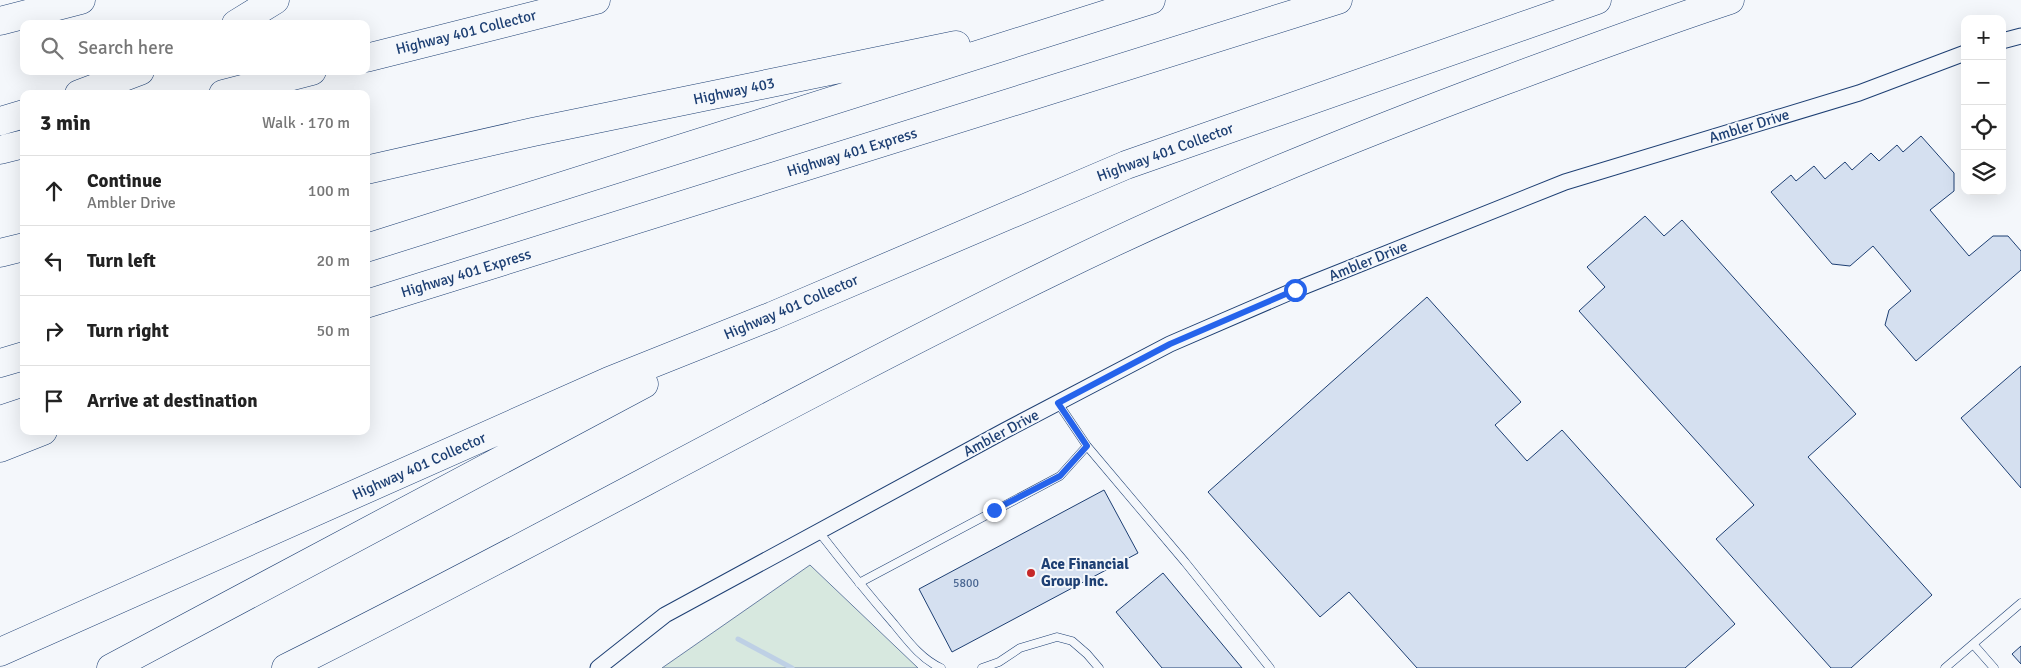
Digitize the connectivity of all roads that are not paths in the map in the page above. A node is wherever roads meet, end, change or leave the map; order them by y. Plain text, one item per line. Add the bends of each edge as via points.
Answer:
1 (81, 0) edge
2 (275, 0) edge
3 (596, 0) edge
4 (1151, 0) edge
5 (1338, 0) edge
6 (1597, 0) edge
7 (1730, 0) edge
8 (1102, 16) junction
9 (242, 20) edge
10 (0, 21) edge
11 (2021, 36) edge
12 (2006, 40) edge
13 (1961, 55) edge
14 (370, 57) edge
15 (129, 75) edge
16 (297, 75) edge
17 (90, 90) edge
18 (238, 90) edge
19 (20, 115) edge
20 (0, 121) edge
21 (20, 145) edge
22 (0, 150) edge
23 (370, 169) edge
24 (370, 247) edge
25 (20, 248) edge
26 (0, 253) edge
27 (370, 304) edge
28 (772, 316) junction
29 (20, 357) edge
30 (0, 363) edge
31 (1058, 403) junction
32 (20, 413) edge
33 (0, 420) edge
34 (33, 435) edge
35 (1087, 446) junction
36 (0, 448) edge
37 (819, 532) junction
38 (859, 583) junction
39 (2021, 603) edge
40 (1973, 644) junction
41 (0, 652) edge
42 (111, 668) edge
43 (286, 668) edge
44 (598, 668) edge
45 (941, 668) edge
46 (982, 668) edge
47 (1100, 668) edge
48 (1270, 668) edge
49 (1945, 668) edge
50 (1994, 668) edge

1 - 10 highway
2 - 9 highway
3 - 14 highway, Highway 401 Collector
4 - 8 highway
5 - 27 highway, Highway 401 Express
6 - 28 highway, Highway 401 Collector via 1126,164
7 - 43 highway via 1418,113 1240,185 1055,270
8 - 23 highway, Highway 403 via 532,132
8 - 24 highway
11 - 12 street
13 - 31 street, Ambler Drive via 1859,93 1565,182 1231,316
15 - 17 highway
16 - 18 highway
19 - 20 highway
21 - 22 highway
25 - 26 highway
28 - 41 highway, Highway 401 Collector via 609,381
28 - 42 highway
29 - 30 highway
31 - 35 lane
31 - 37 street, Ambler Drive
32 - 33 highway
34 - 36 highway
35 - 38 lane via 1060,476
35 - 48 lane
37 - 38 lane
37 - 44 street, Ambler Drive via 665,615
38 - 45 lane via 920,654
39 - 40 lane
40 - 49 lane
40 - 50 lane
46 - 47 lane via 999,662 1020,648 1056,638 1072,641

